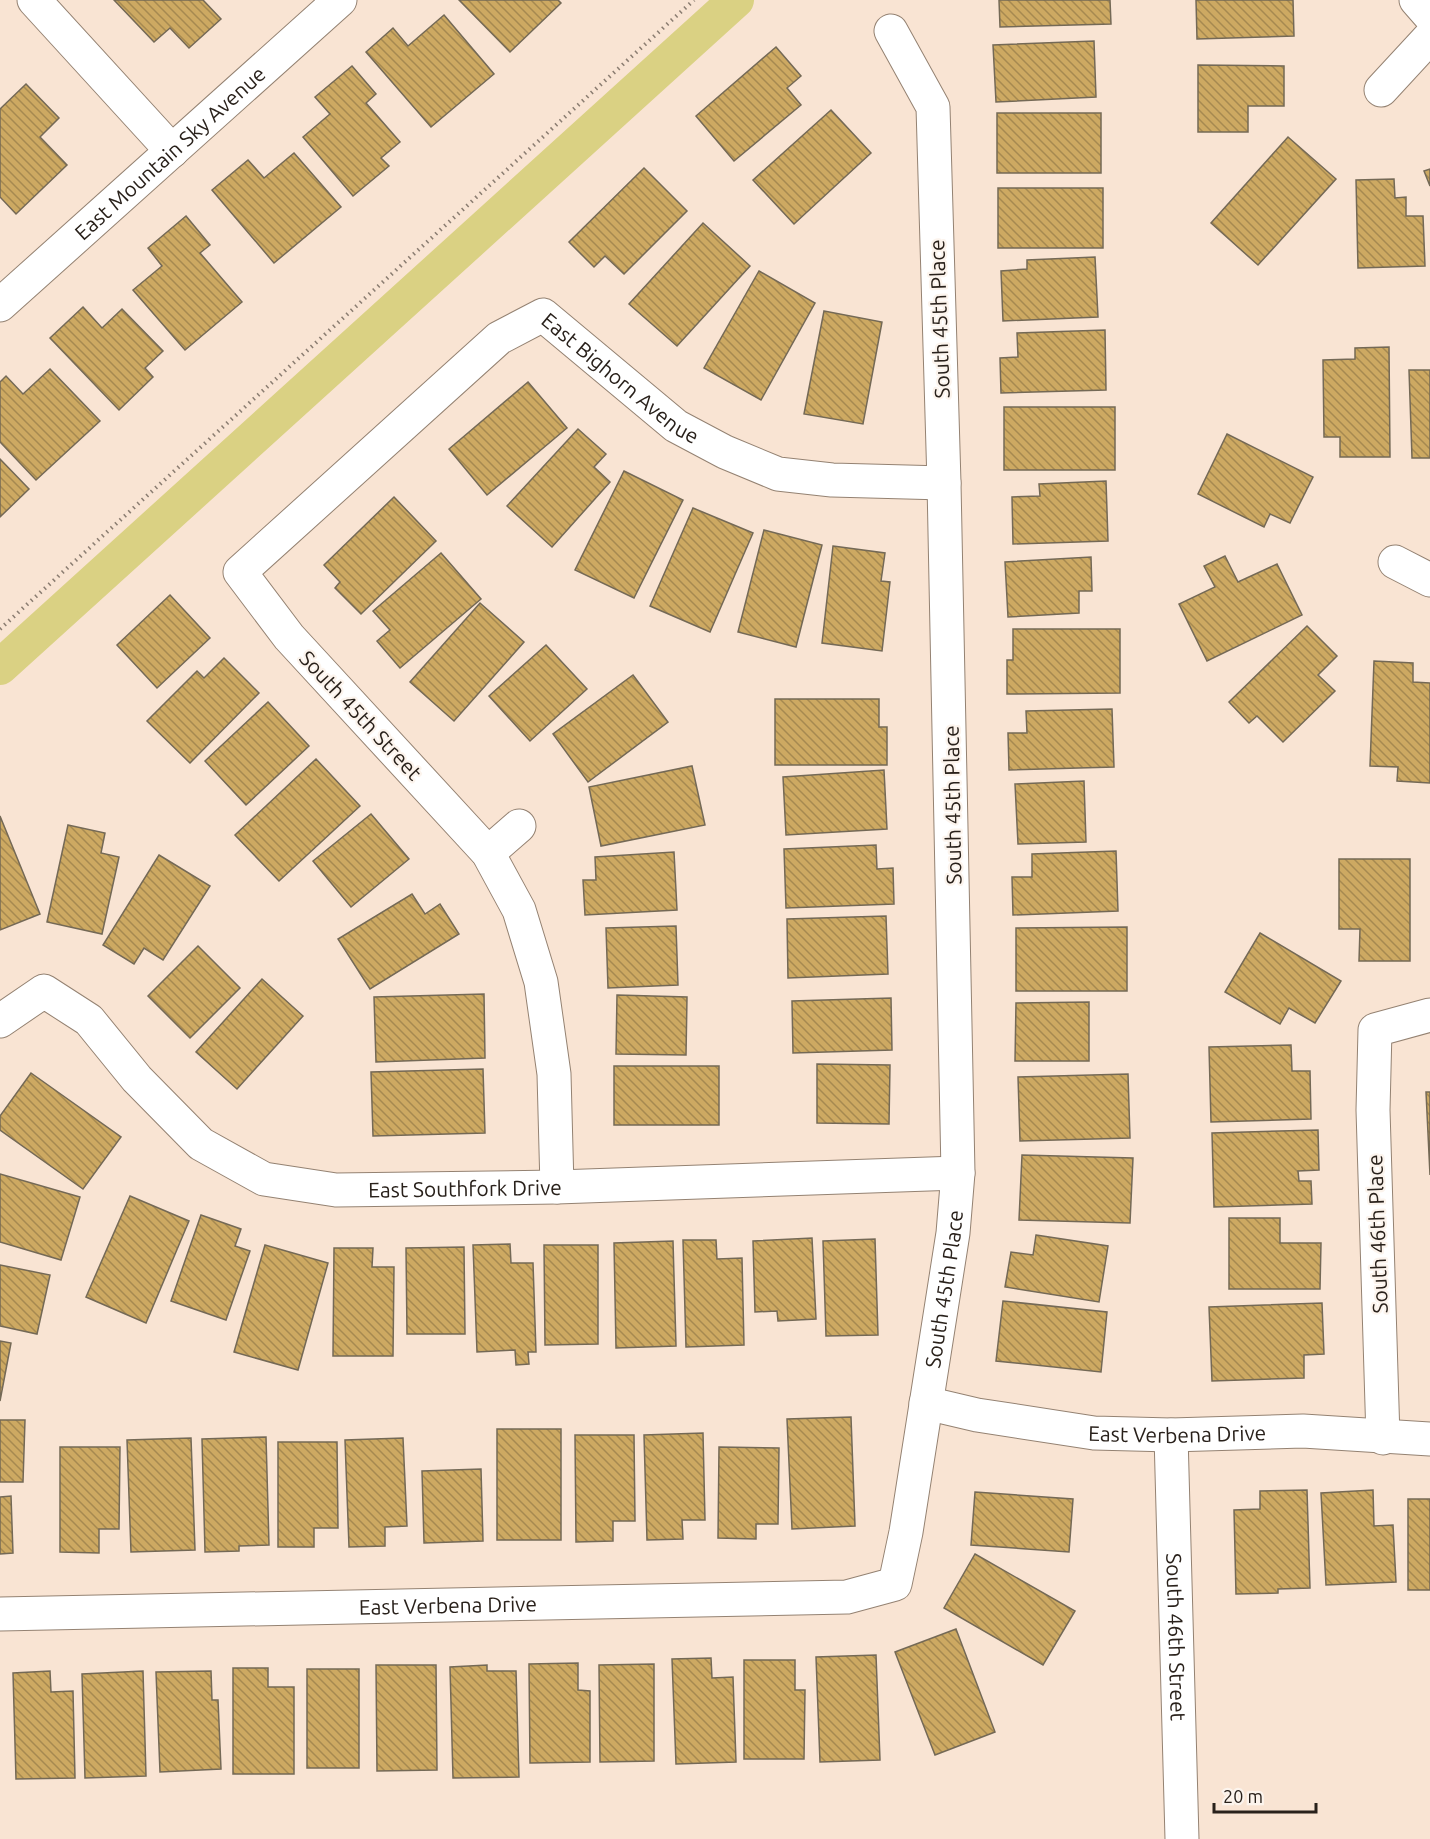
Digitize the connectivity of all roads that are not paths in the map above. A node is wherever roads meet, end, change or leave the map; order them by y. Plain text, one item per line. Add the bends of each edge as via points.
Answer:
1 (34, 0) edge
2 (340, 0) edge
3 (1416, 0) edge
4 (1430, 16) edge
5 (891, 31) dead end
6 (1430, 37) edge
7 (1381, 90) dead end
8 (172, 151) junction
9 (0, 305) edge
10 (944, 483) junction
11 (1395, 562) dead end
12 (240, 572) joint
13 (1430, 580) edge
14 (519, 826) dead end
15 (488, 853) junction
16 (1430, 1015) edge
17 (0, 1021) edge
18 (958, 1173) junction
19 (557, 1186) junction
20 (926, 1403) junction
21 (1171, 1435) junction
22 (1383, 1438) junction
23 (1430, 1439) edge
24 (895, 1584) joint
25 (0, 1614) edge
26 (1182, 1839) edge

1 - 8 street
2 - 8 street, East Mountain Sky Avenue
3 - 4 street
5 - 10 street, South 45th Place via 933,107
6 - 7 street
8 - 9 street, East Mountain Sky Avenue
10 - 12 street, East Bighorn Avenue via 832,480 778,474 676,426 543,315 499,338
10 - 18 street, South 45th Place
11 - 13 street
12 - 15 street, South 45th Street via 289,637
14 - 15 street
15 - 19 street, South 45th Street via 519,910 541,982 554,1074
16 - 22 street, South 46th Place via 1375,1030 1373,1110
17 - 19 street, East Southfork Drive via 44,991 89,1020 137,1079 201,1144 264,1179 336,1190
18 - 19 street, East Southfork Drive
18 - 20 street, South 45th Place via 953,1233
20 - 21 street, East Verbena Drive via 1094,1433
20 - 24 street, South 45th Place
21 - 22 street, East Verbena Drive via 1303,1431
21 - 26 street, South 46th Street
22 - 23 street, East Verbena Drive
24 - 25 street, East Verbena Drive via 847,1597

